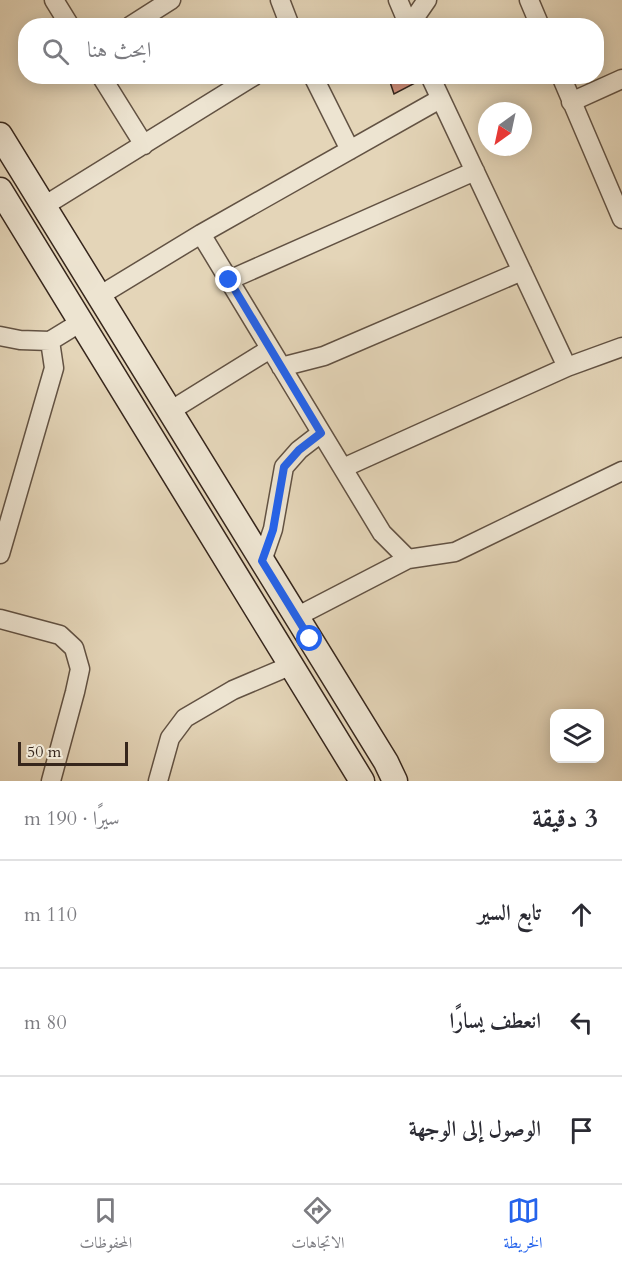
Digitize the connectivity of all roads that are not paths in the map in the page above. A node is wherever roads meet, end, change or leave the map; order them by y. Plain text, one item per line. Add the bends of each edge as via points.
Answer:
1 (54, 0) edge
2 (171, 0) edge
3 (280, 0) edge
4 (398, 0) edge
5 (427, 0) edge
6 (529, 0) edge
7 (65, 18) edge
8 (143, 18) edge
9 (287, 18) edge
10 (406, 18) edge
11 (415, 18) edge
12 (537, 18) edge
13 (622, 80) edge
14 (106, 84) edge
15 (241, 84) edge
16 (317, 84) edge
17 (433, 84) edge
18 (564, 84) edge
19 (440, 99) junction
20 (571, 102) junction
21 (0, 135) edge
22 (144, 146) junction
23 (350, 150) junction
24 (475, 171) junction
25 (0, 190) edge
26 (44, 206) junction
27 (622, 219) edge
28 (201, 234) junction
29 (522, 270) junction
30 (229, 280) junction
31 (99, 296) junction
32 (81, 322) junction
33 (0, 336) edge
34 (50, 341) junction
35 (622, 346) edge
36 (270, 349) junction
37 (281, 367) junction
38 (567, 367) junction
39 (170, 411) junction
40 (321, 433) junction
41 (343, 468) junction
42 (622, 471) edge
43 (218, 490) junction
44 (191, 502) junction
45 (0, 554) edge
46 (408, 559) junction
47 (262, 561) junction
48 (296, 617) junction
49 (0, 619) edge
50 (291, 665) junction
51 (51, 781) edge
52 (158, 781) edge
53 (362, 781) edge
54 (395, 781) edge

1 - 7 street
2 - 8 street
3 - 9 street
4 - 10 street
5 - 11 street
6 - 12 street
13 - 20 street
14 - 22 street
15 - 22 street
16 - 23 street
17 - 19 street
18 - 20 street
19 - 23 street
19 - 24 street
20 - 27 street
21 - 26 street
22 - 26 street
23 - 28 street
24 - 29 street
24 - 30 street
25 - 32 street
26 - 31 street
28 - 30 street
28 - 31 street
29 - 37 street via 324,356
29 - 38 street
30 - 36 street
31 - 39 street
32 - 34 street
32 - 44 street
33 - 34 street
34 - 45 street via 54,368
35 - 38 street
36 - 37 street
36 - 39 street
37 - 40 street
38 - 41 street
39 - 43 street
40 - 41 street
40 - 47 street via 284,467 273,530
41 - 46 street via 382,533
42 - 46 street via 455,552
43 - 44 street
43 - 47 street
44 - 50 street
46 - 48 street
47 - 48 street
48 - 54 street
49 - 51 street via 60,635 74,648 80,669
50 - 52 street via 233,690 185,718 170,738
50 - 53 street

